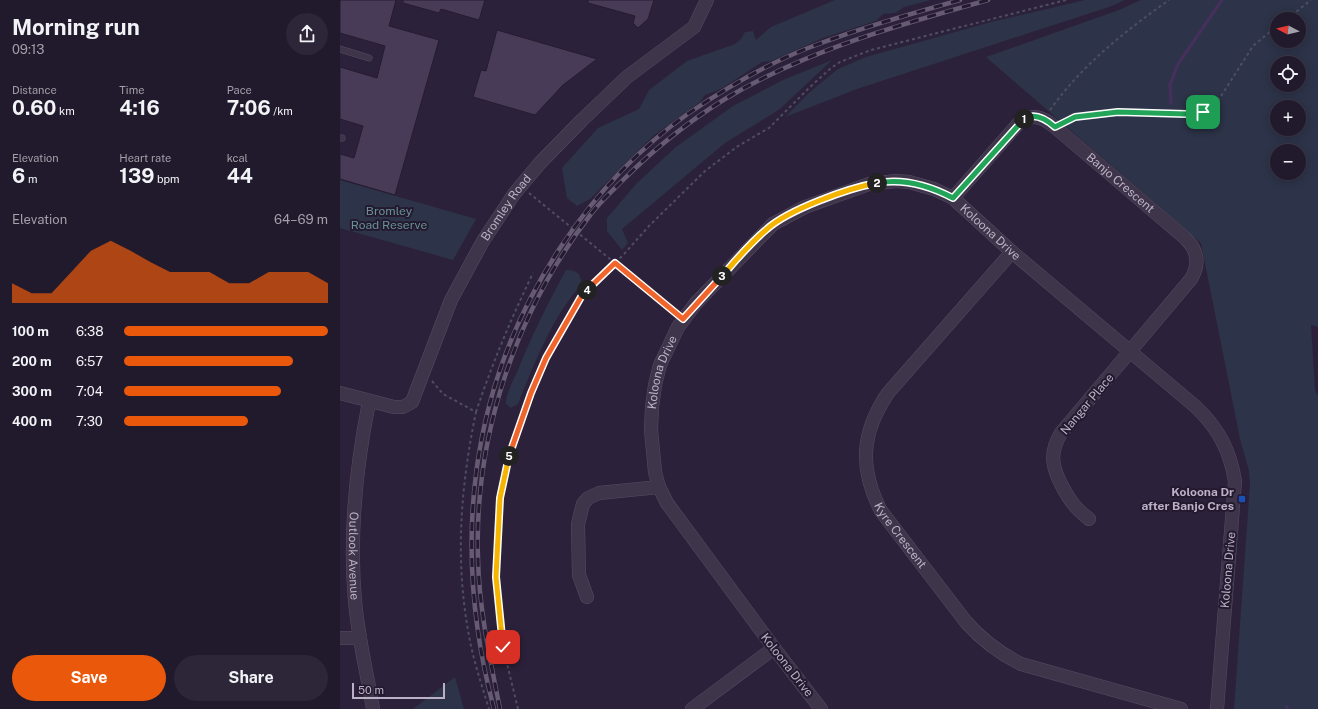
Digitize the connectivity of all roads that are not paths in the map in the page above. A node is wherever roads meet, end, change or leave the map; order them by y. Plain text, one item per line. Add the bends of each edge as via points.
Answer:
1 (707, 0) edge
2 (340, 49) edge
3 (369, 58) dead end
4 (953, 198) junction
5 (1012, 252) junction
6 (1130, 352) junction
7 (340, 393) edge
8 (369, 402) junction
9 (659, 487) junction
10 (1089, 519) dead end
11 (588, 597) dead end
12 (340, 638) edge
13 (360, 638) junction
14 (774, 648) junction
15 (373, 709) edge
16 (692, 709) edge
17 (821, 709) edge
18 (1181, 709) edge
19 (1217, 709) edge

1 - 8 street, Bromley Road via 694,27 627,77 582,120 540,163 494,223 472,260 442,322 414,398 409,404 399,408
2 - 3 lane
4 - 5 street, Koloona Drive
4 - 6 street, Banjo Crescent via 1023,120 1031,116 1044,119 1055,127 1185,238 1195,249 1196,267 1191,279
4 - 9 street, Koloona Drive via 909,182 882,182 793,212 766,229 683,319 664,356 654,390 651,430
5 - 6 street, Koloona Drive
5 - 18 street, Kyre Crescent via 888,393 877,410 868,433 866,448 866,465 873,496 881,511 966,622 980,638 998,652 1021,664
6 - 10 street, Nangar Place via 1061,433 1054,447 1052,460 1055,472 1073,506
6 - 19 street, Koloona Drive via 1207,418 1223,440 1232,467 1235,482
7 - 8 street, Bromley Road
8 - 13 street, Outlook Avenue via 360,454 353,528 354,587
9 - 11 street via 599,492 583,504 578,524 579,575
9 - 14 street, Koloona Drive via 673,513
12 - 13 street
13 - 15 street, Outlook Avenue
14 - 16 street
14 - 17 street, Koloona Drive

